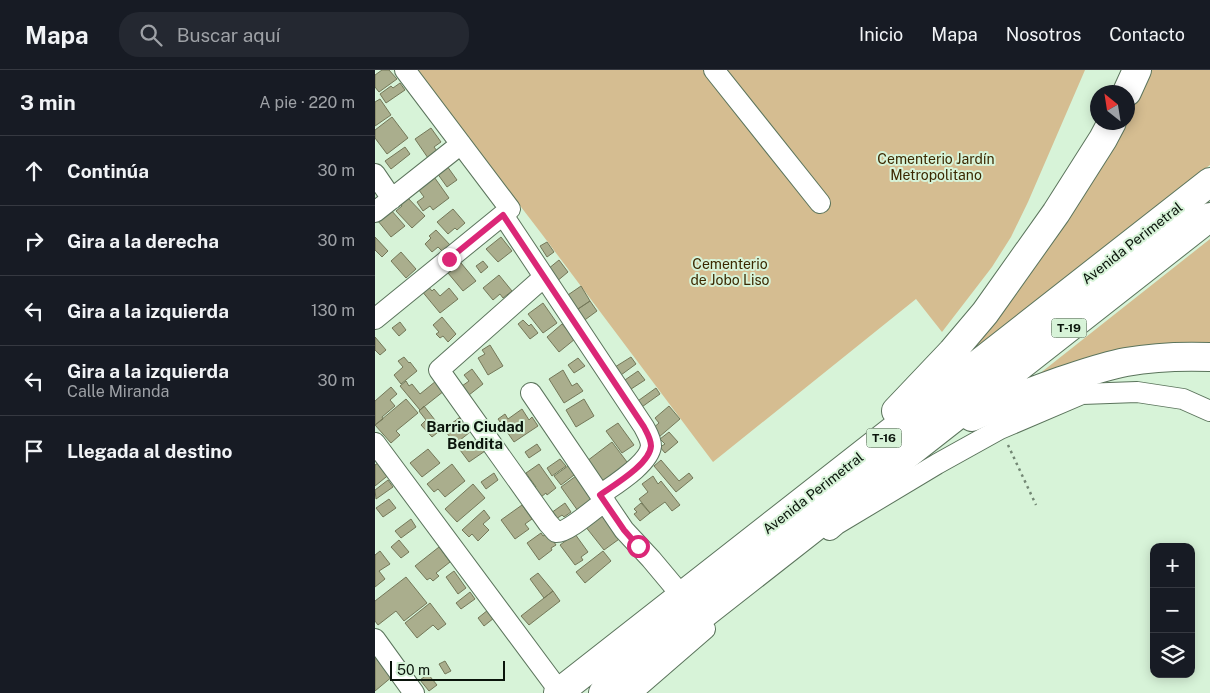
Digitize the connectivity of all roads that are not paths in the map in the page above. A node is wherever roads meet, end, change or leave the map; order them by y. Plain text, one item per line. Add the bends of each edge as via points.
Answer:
1 (405, 70) edge
2 (714, 70) edge
3 (1137, 70) edge
4 (1130, 85) edge
5 (1107, 130) edge
6 (461, 144) junction
7 (375, 174) edge
8 (1210, 182) edge
9 (392, 199) junction
10 (820, 203) dead end
11 (375, 212) edge
12 (506, 212) junction
13 (1210, 217) edge
14 (544, 277) junction
15 (375, 319) edge
16 (1210, 357) edge
17 (531, 393) dead end
18 (1210, 411) edge
19 (928, 438) junction
20 (375, 442) edge
21 (943, 461) junction
22 (828, 482) junction
23 (602, 498) junction
24 (682, 596) junction
25 (375, 639) edge
26 (559, 692) edge
27 (414, 693) edge
28 (603, 693) edge
29 (631, 693) edge

1 - 6 street
2 - 10 street
3 - 4 highway
5 - 22 highway via 1056,213 985,313
6 - 9 street
6 - 12 street
7 - 9 street
8 - 22 highway, Avenida Perimetral / T-16
9 - 11 street
12 - 14 street
12 - 15 street
13 - 19 highway, Avenida Perimetral / T-19
14 - 23 street via 649,437 651,446 645,459
14 - 23 street via 439,370 556,532 567,528
16 - 19 highway via 1155,358 1085,372 1021,395
17 - 23 street
18 - 21 street via 1183,400 1137,392 1082,394 1000,428
19 - 21 street
19 - 28 highway, Avenida Perimetral / T-16
20 - 26 street
21 - 29 street via 837,524 728,609
22 - 24 highway, Avenida Perimetral / T-16
23 - 24 street via 624,530
24 - 26 highway, Avenida Perimetral / T-16
25 - 27 street

